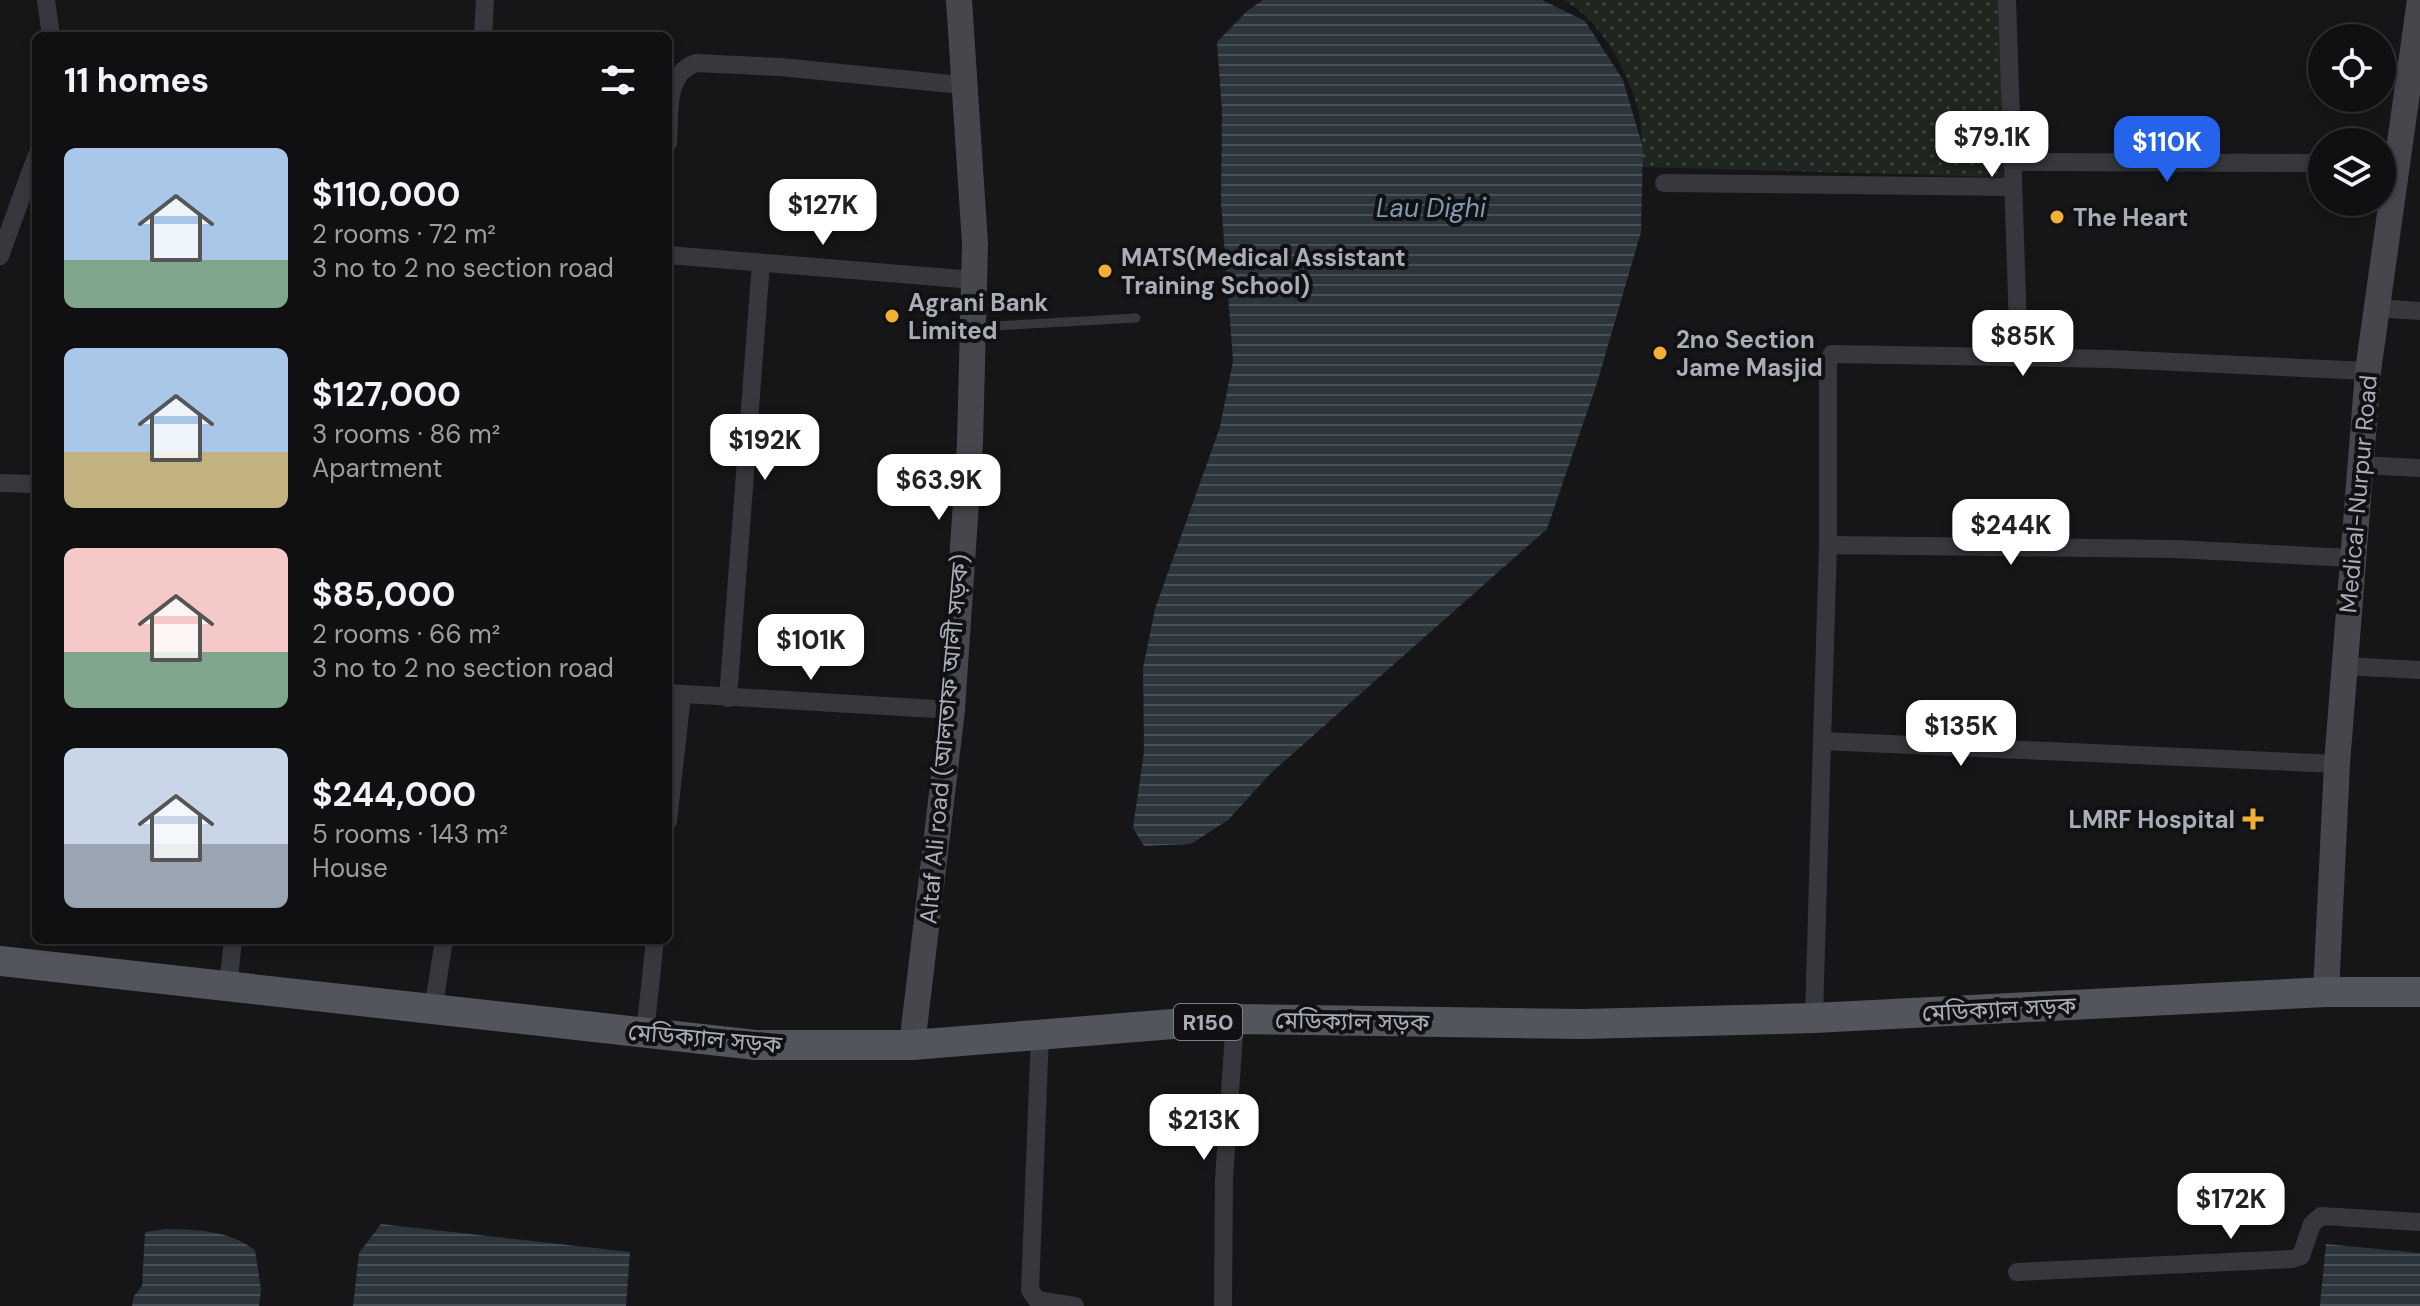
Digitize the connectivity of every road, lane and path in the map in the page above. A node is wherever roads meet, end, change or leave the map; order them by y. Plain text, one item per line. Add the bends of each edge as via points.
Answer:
1 (46, 0) edge
2 (485, 0) edge
3 (959, 0) edge
4 (2007, 0) edge
5 (2420, 0) edge
6 (50, 32) edge
7 (483, 32) edge
8 (962, 85) junction
9 (2414, 91) edge
10 (672, 105) edge
11 (2396, 145) edge
12 (2012, 162) junction
13 (2308, 163) edge
14 (32, 168) edge
15 (1664, 183) dead end
16 (2013, 187) junction
17 (2385, 216) edge
18 (672, 255) edge
19 (0, 256) edge
20 (761, 263) junction
21 (974, 280) junction
22 (2377, 308) junction
23 (2420, 311) edge
24 (1136, 318) dead end
25 (973, 327) junction
26 (2019, 357) junction
27 (2368, 371) junction
28 (2361, 465) junction
29 (2420, 468) edge
30 (0, 483) edge
31 (32, 484) edge
32 (1828, 545) junction
33 (2351, 558) junction
34 (2344, 666) junction
35 (2420, 670) edge
36 (675, 694) edge
37 (728, 698) junction
38 (952, 710) junction
39 (1822, 741) junction
40 (672, 748) edge
41 (2337, 764) junction
42 (233, 944) edge
43 (443, 944) edge
44 (655, 944) edge
45 (0, 961) edge
46 (228, 987) junction
47 (2326, 992) junction
48 (2420, 992) edge
49 (433, 1010) junction
50 (1814, 1018) junction
51 (1235, 1019) junction
52 (645, 1033) junction
53 (1040, 1034) junction
54 (912, 1045) junction
55 (2420, 1222) edge
56 (2017, 1272) dead end
57 (1075, 1306) edge
58 (1223, 1306) edge

1 - 6 street
2 - 7 street
3 - 8 main road, Altaf Ali road (আলতাফ আলী সড়ক)
4 - 12 street
5 - 9 main road, Medical-Nurpur Road
8 - 10 street via 696,63 675,76
8 - 21 main road, Altaf Ali road (আলতাফ আলী সড়ক)
9 - 11 main road, Medical-Nurpur Road
12 - 13 street
12 - 16 street
14 - 19 street
15 - 16 street
16 - 26 street
17 - 22 main road, Medical-Nurpur Road
18 - 20 street
20 - 21 street
20 - 37 street
21 - 25 main road, Altaf Ali road (আলতাফ আলী সড়ক)
22 - 23 street
22 - 27 main road, Medical-Nurpur Road
24 - 25 lane
25 - 38 main road, Altaf Ali road (আলতাফ আলী সড়ক)
26 - 27 street
26 - 32 street via 1832,354
27 - 28 main road, Medical-Nurpur Road
28 - 29 street
28 - 33 main road, Medical-Nurpur Road
30 - 31 street
32 - 33 street via 2175,549
32 - 39 street
33 - 34 main road, Medical-Nurpur Road
34 - 35 street
34 - 41 main road, Medical-Nurpur Road
36 - 37 street
36 - 40 street
37 - 38 street
38 - 54 main road, Altaf Ali road (আলতাফ আলী সড়ক)
39 - 41 street
39 - 50 street
41 - 47 main road, Medical-Nurpur Road
42 - 46 street
43 - 49 street
44 - 52 street
45 - 46 main road, মেডিক্যাল সড়ক / R150
46 - 49 main road, মেডিক্যাল সড়ক / R150
47 - 48 main road, মেডিক্যাল সড়ক / R150
47 - 50 main road, মেডিক্যাল সড়ক / R150
49 - 52 main road, মেডিক্যাল সড়ক / R150
50 - 51 main road, মেডিক্যাল সড়ক / R150 via 1583,1024
51 - 53 main road, মেডিক্যাল সড়ক / R150
51 - 58 street via 1224,1179
52 - 54 main road, মেডিক্যাল সড়ক / R150 via 756,1045
53 - 54 main road, মেডিক্যাল সড়ক / R150
53 - 57 street via 1030,1290 1037,1300
55 - 56 street via 2321,1216 2312,1224 2301,1256 2292,1259

